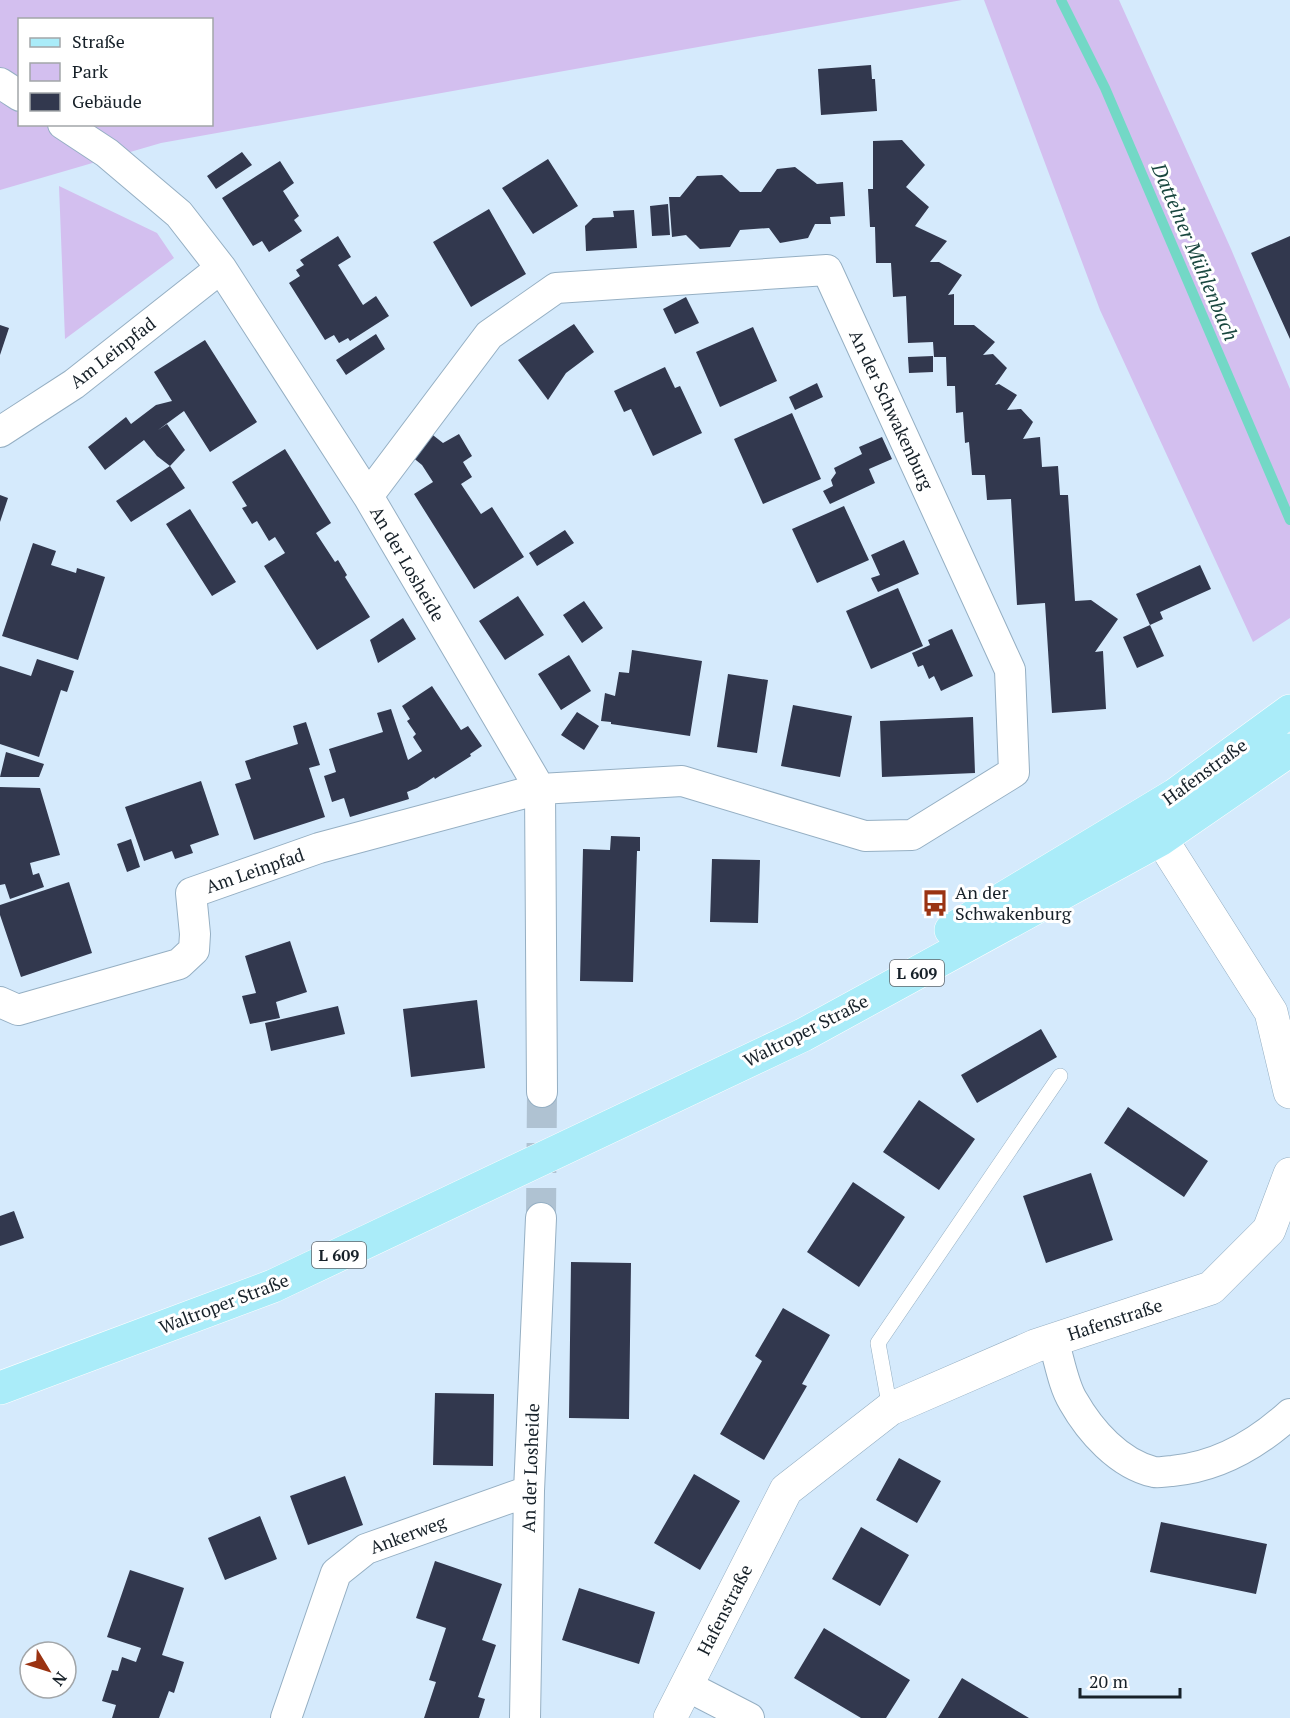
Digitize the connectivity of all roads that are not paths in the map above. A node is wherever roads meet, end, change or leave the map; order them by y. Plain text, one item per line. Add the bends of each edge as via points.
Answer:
1 (0, 83) edge
2 (18, 95) edge
3 (66, 126) edge
4 (221, 268) junction
5 (0, 432) edge
6 (368, 496) junction
7 (1290, 711) edge
8 (1290, 750) edge
9 (540, 789) junction
10 (1153, 827) junction
11 (0, 1002) edge
12 (1060, 1076) dead end
13 (542, 1092) tunnel mouth
14 (1290, 1092) edge
15 (1290, 1174) edge
16 (541, 1218) tunnel mouth
17 (1053, 1340) junction
18 (0, 1388) edge
19 (890, 1409) junction
20 (1290, 1414) edge
21 (529, 1491) junction
22 (687, 1686) junction
23 (286, 1718) edge
24 (525, 1718) edge
25 (670, 1718) edge
26 (750, 1718) edge

1 - 2 street
3 - 4 street, An der Losheide via 107,153 179,214
4 - 5 street, Am Leinpfad via 74,384
4 - 6 street, An der Losheide
6 - 9 street, An der Losheide
6 - 9 street, An der Schwakenburg via 489,335 556,288 827,270 1010,670 1014,772 912,835 865,836 682,781
7 - 10 main road, Hafenstraße / L 609 via 1175,795
8 - 10 main road, Hafenstraße / L 609
9 - 11 street, Am Leinpfad via 319,848 191,892 194,950 179,964 18,1010
9 - 13 street
10 - 14 street via 1271,1012
10 - 18 main road, Waltroper Straße / L 609 via 803,1035 273,1286
12 - 19 lane via 878,1343
15 - 17 street, Hafenstraße via 1269,1230 1211,1288
16 - 21 street, An der Losheide
17 - 19 street, Hafenstraße
17 - 20 street via 1071,1399 1093,1431 1124,1460 1155,1472 1187,1470 1228,1458 1269,1433
19 - 22 street, Hafenstraße via 786,1490
21 - 23 street, Ankerweg via 366,1549 336,1573
21 - 24 street, An der Losheide
22 - 25 street, Hafenstraße
22 - 26 street

